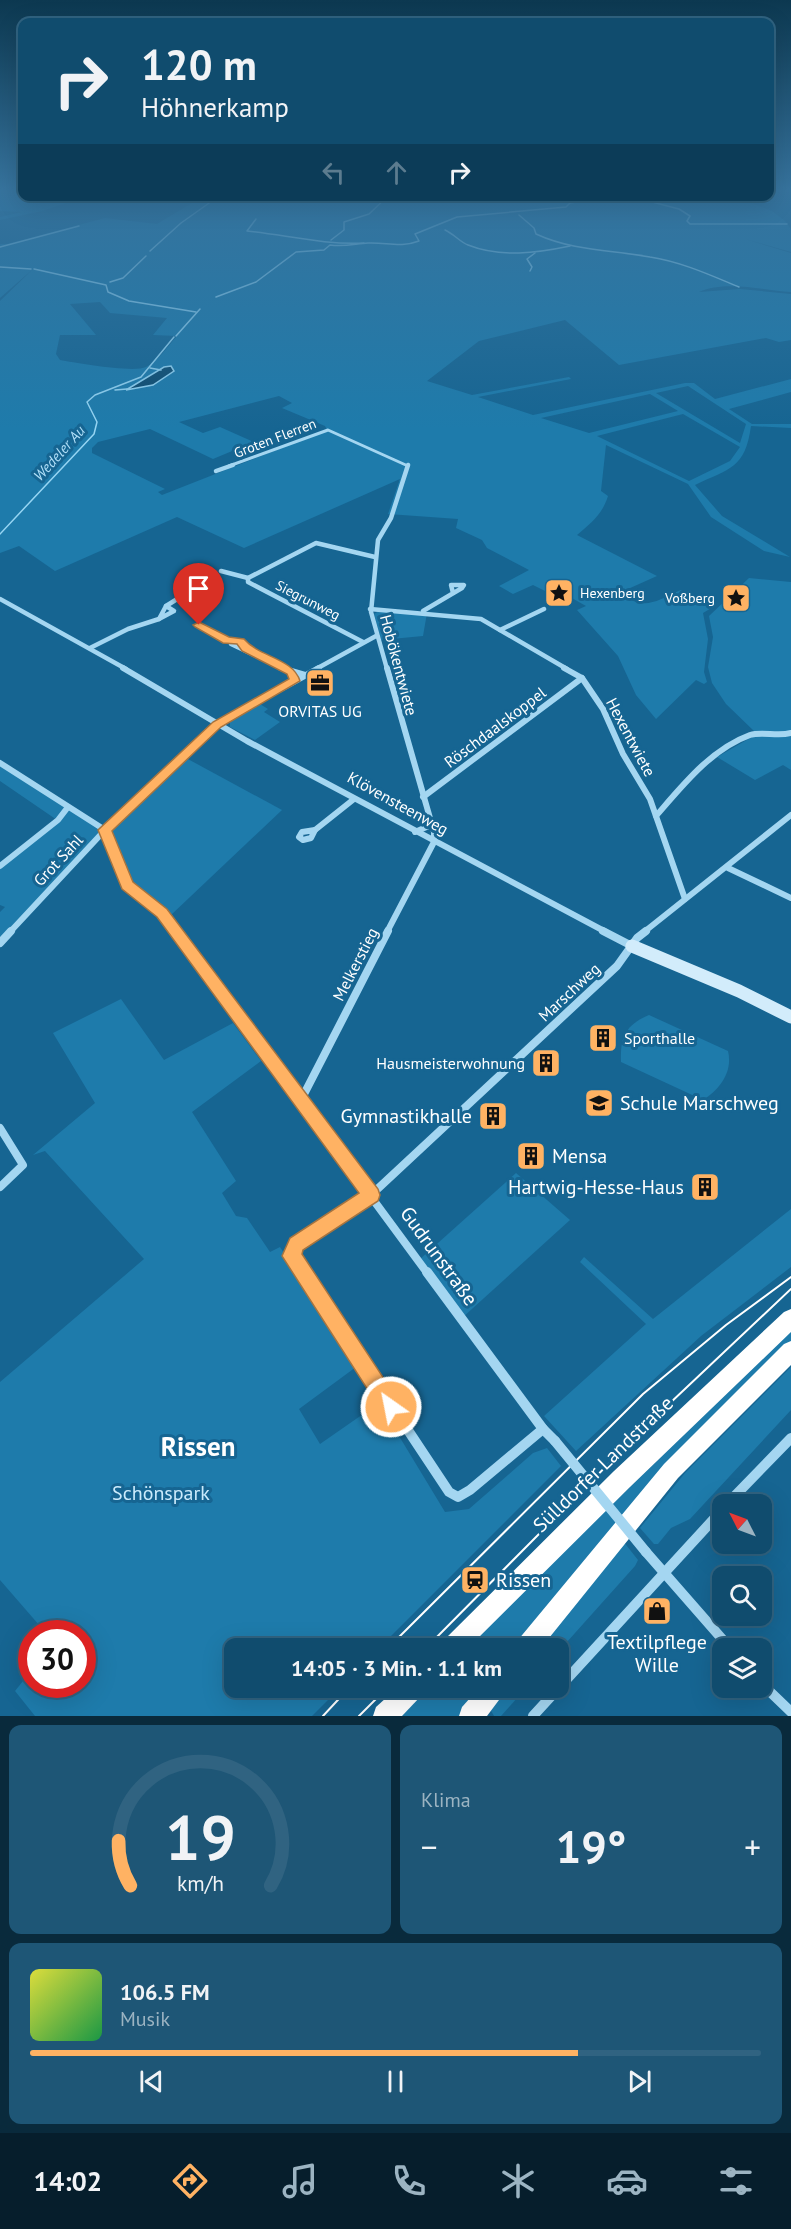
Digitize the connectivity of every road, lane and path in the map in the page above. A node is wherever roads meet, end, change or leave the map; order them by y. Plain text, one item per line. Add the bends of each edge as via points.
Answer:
1 (407, 463) joint
2 (216, 471) dead end
3 (326, 537) dead end
4 (316, 543) junction
5 (375, 557) junction
6 (220, 571) dead end
7 (248, 578) junction
8 (190, 591) dead end
9 (453, 593) dead end
10 (0, 599) edge
11 (166, 606) junction
12 (370, 609) junction
13 (544, 609) dead end
14 (422, 612) junction
15 (159, 619) junction
16 (199, 625) dead end
17 (500, 630) junction
18 (376, 636) junction
19 (363, 642) junction
20 (90, 648) junction
21 (292, 673) junction
22 (306, 675) junction
23 (582, 678) junction
24 (295, 681) junction
25 (217, 724) junction
26 (791, 733) edge
27 (0, 763) edge
28 (423, 797) junction
29 (354, 799) junction
30 (68, 807) junction
31 (791, 815) edge
32 (656, 816) junction
33 (431, 825) junction
34 (105, 830) junction
35 (315, 830) dead end
36 (415, 832) junction
37 (434, 842) junction
38 (0, 866) edge
39 (728, 868) junction
40 (791, 898) edge
41 (685, 899) junction
42 (0, 943) edge
43 (632, 946) junction
44 (791, 1017) edge
45 (301, 1100) junction
46 (0, 1128) edge
47 (0, 1187) edge
48 (371, 1195) junction
49 (791, 1319) edge
50 (791, 1352) edge
51 (543, 1429) junction
52 (791, 1438) edge
53 (738, 1494) edge
54 (712, 1521) edge
55 (663, 1572) junction
56 (462, 1638) edge
57 (534, 1638) edge
58 (721, 1638) edge
59 (772, 1694) edge
60 (403, 1698) edge
61 (486, 1698) edge
62 (791, 1712) edge
63 (385, 1716) edge
64 (471, 1716) edge
65 (533, 1716) edge

1 - 2 street, Groten Flerren via 328,430
1 - 5 street, Hobökentwiete
3 - 4 street, Siegrunweg
4 - 5 street
4 - 7 street, Siegrunweg
5 - 12 street, Hobökentwiete
6 - 7 street, Siegrunweg
7 - 19 street, Siegrunweg via 248,582
8 - 11 street
9 - 14 street
10 - 20 street, Klövensteenweg
11 - 15 street
11 - 15 street via 174,611
12 - 14 street, Hexentwiete
12 - 18 street, Hobökentwiete
13 - 17 street
14 - 17 street, Hexentwiete via 476,618
15 - 20 street
16 - 21 street via 232,642 240,642
17 - 23 street, Hexentwiete
18 - 19 street, Grot Sahl
18 - 28 street, Hobökentwiete
19 - 22 street, Grot Sahl
20 - 25 street, Klövensteenweg
21 - 22 street
21 - 24 street
22 - 24 street, Grot Sahl
23 - 28 street, Röschdaalskoppel
23 - 32 street, Hexentwiete via 603,709
24 - 25 street, Grot Sahl
25 - 29 street, Klövensteenweg
25 - 34 street, Grot Sahl
26 - 32 street via 776,737 753,734 714,755
27 - 30 street
28 - 33 street, Hobökentwiete
29 - 35 street
29 - 36 street, Klövensteenweg
30 - 34 street
30 - 38 street via 58,820
31 - 39 street, Marschweg
32 - 41 street, Hexentwiete
33 - 36 street
33 - 37 street, Hobökentwiete
34 - 42 street, Grot Sahl
34 - 45 street, Gudrunstraße via 127,885 162,913
36 - 37 street, Klövensteenweg
37 - 43 street, Klövensteenweg
37 - 45 street, Melkerstieg
39 - 40 street
39 - 41 street, Marschweg
41 - 43 street, Marschweg
43 - 44 street, Klövensteenweg
43 - 48 street, Marschweg via 617,966
45 - 48 street, Gudrunstraße
46 - 47 street via 23,1165
48 - 51 street, Gudrunstraße
48 - 51 street, Marschweg via 296,1244 292,1256 443,1487 456,1496 470,1490
49 - 56 highway, Sülldorfer Landstraße
50 - 57 highway via 671,1471
51 - 55 street, Gudrunstraße, bridge
52 - 53 street
54 - 55 street
55 - 58 street, Gudrunstraße
55 - 65 street
59 - 62 street
60 - 63 highway
61 - 64 highway

